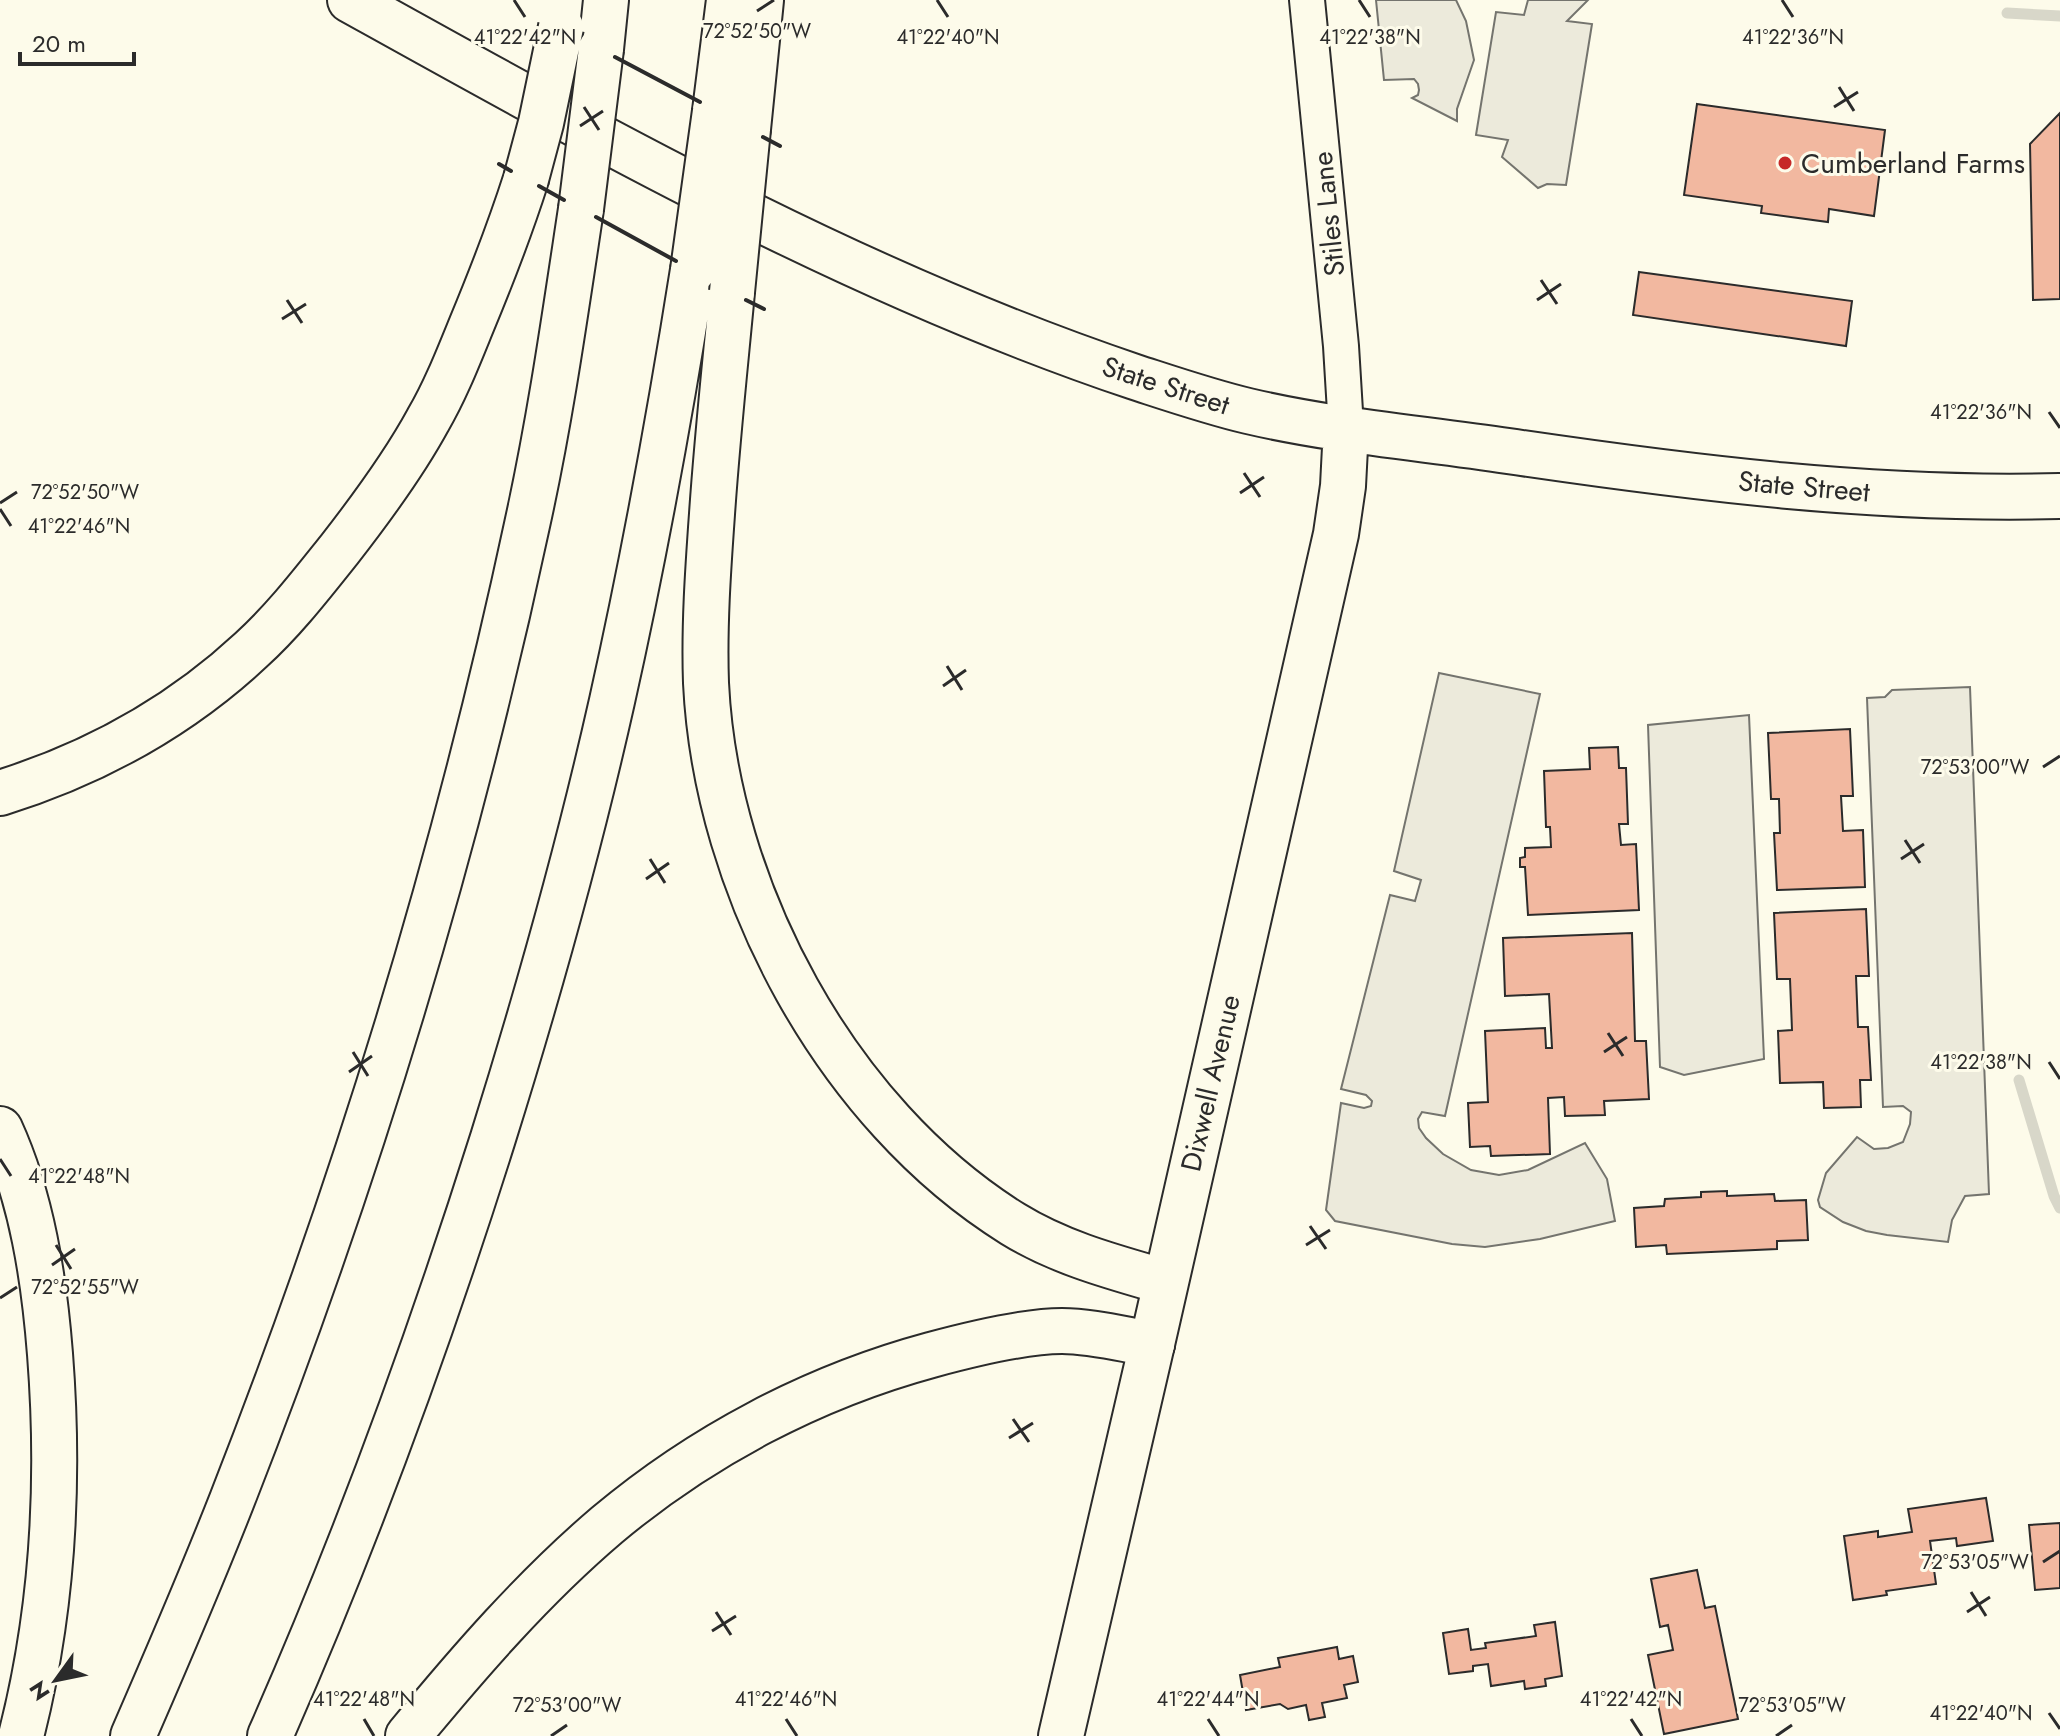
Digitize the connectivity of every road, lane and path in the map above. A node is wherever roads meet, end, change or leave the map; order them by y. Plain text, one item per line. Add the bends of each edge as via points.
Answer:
1 (350, 0) edge
2 (606, 0) edge
3 (729, 0) edge
4 (761, 0) edge
5 (1307, 0) edge
6 (564, 13) edge
7 (732, 120) junction
8 (1346, 428) junction
9 (2060, 496) edge
10 (0, 793) edge
11 (0, 1129) edge
12 (1165, 1282) junction
13 (1152, 1344) junction
14 (21, 1736) edge
15 (133, 1736) edge
16 (270, 1736) edge
17 (408, 1736) edge
18 (1061, 1736) edge

1 - 8 main road, State Street via 696,189 922,295 1201,398
2 - 15 main road, bridge via 581,209 528,523 421,943 360,1143 278,1379
3 - 7 main road
4 - 7 main road
5 - 8 street, Stiles Lane
6 - 10 main road, bridge via 526,179 494,271 429,419 385,488 310,587 219,678 105,752
7 - 12 main road, bridge via 732,292 708,568 706,684 724,809 740,859 808,1008 873,1101 927,1158 986,1207 1040,1239
7 - 16 main road, bridge via 693,270 611,704 537,994 407,1395
8 - 9 main road, State Street via 1763,484 1966,497
8 - 12 main road, Dixwell Avenue via 1336,534
11 - 14 main road via 26,1203 40,1272 54,1437 49,1580
12 - 13 main road, Dixwell Avenue
13 - 17 main road via 1060,1331 967,1346 861,1377 739,1434 669,1477 571,1558 493,1637
13 - 18 main road, Dixwell Avenue

